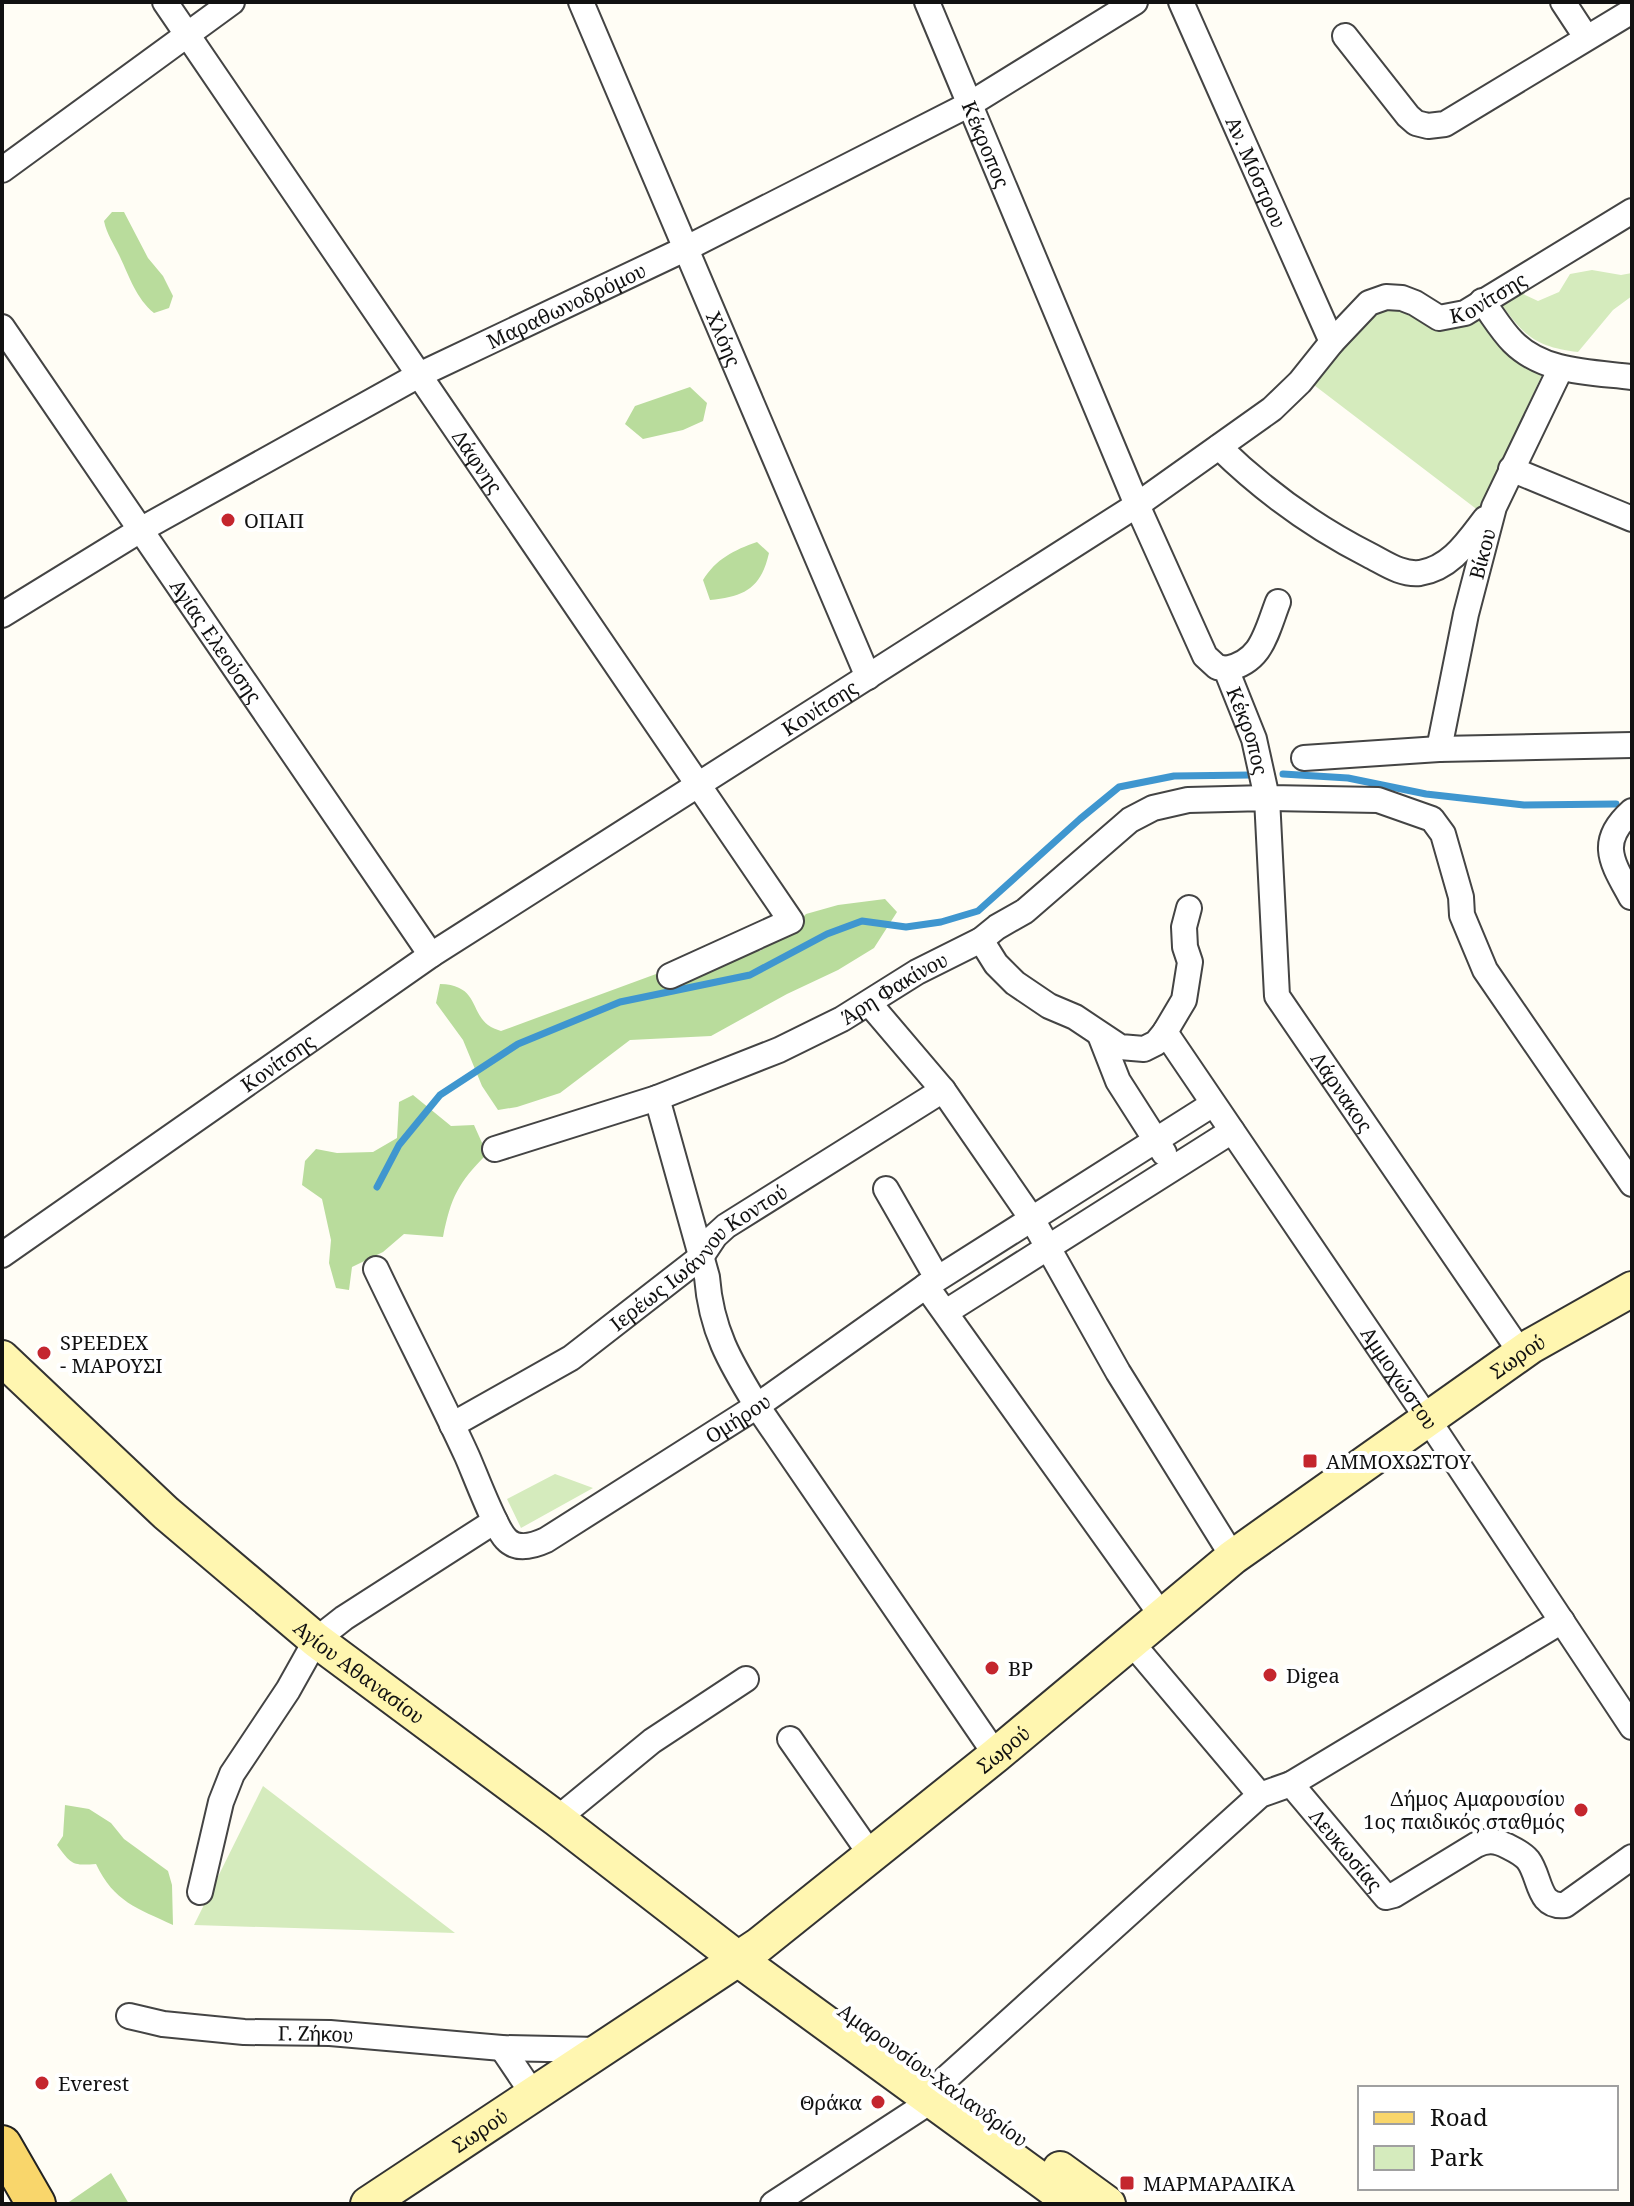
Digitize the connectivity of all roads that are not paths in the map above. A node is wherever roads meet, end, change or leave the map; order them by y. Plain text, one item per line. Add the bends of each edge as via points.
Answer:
1 (165, 2) edge
2 (232, 2) edge
3 (581, 2) edge
4 (927, 2) edge
5 (1135, 2) edge
6 (1181, 2) edge
7 (1563, 2) edge
8 (1632, 11) edge
9 (188, 36) junction
10 (1345, 36) dead end
11 (1586, 37) junction
12 (970, 104) junction
13 (2, 170) edge
14 (1632, 211) edge
15 (687, 248) junction
16 (1482, 301) junction
17 (2, 327) edge
18 (1332, 342) junction
19 (1561, 368) junction
20 (419, 375) junction
21 (1632, 377) edge
22 (1219, 447) junction
23 (1511, 469) junction
24 (1137, 505) junction
25 (1494, 507) junction
26 (1632, 519) edge
27 (142, 529) junction
28 (1278, 602) dead end
29 (2, 615) edge
30 (1226, 669) junction
31 (868, 677) junction
32 (1632, 745) edge
33 (1439, 749) junction
34 (1304, 758) dead end
35 (700, 785) junction
36 (1267, 798) junction
37 (1632, 811) edge
38 (1631, 897) edge
39 (1189, 908) dead end
40 (981, 940) junction
41 (431, 955) junction
42 (670, 976) dead end
43 (869, 1003) junction
44 (1165, 1032) junction
45 (1100, 1035) junction
46 (943, 1090) junction
47 (657, 1098) junction
48 (1213, 1104) junction
49 (1232, 1131) junction
50 (1157, 1140) junction
51 (495, 1149) dead end
52 (1173, 1169) junction
53 (1632, 1184) edge
54 (886, 1189) dead end
55 (1032, 1219) junction
56 (1050, 1247) junction
57 (2, 1255) edge
58 (701, 1257) junction
59 (376, 1269) dead end
60 (932, 1282) junction
61 (1632, 1289) edge
62 (946, 1312) junction
63 (1521, 1353) junction
64 (2, 1358) edge
65 (757, 1406) junction
66 (1427, 1418) junction
67 (452, 1425) junction
68 (495, 1521) junction
69 (1233, 1557) junction
70 (1162, 1616) junction
71 (1562, 1621) junction
72 (316, 1640) junction
73 (1131, 1642) junction
74 (746, 1679) dead end
75 (1632, 1727) edge
76 (790, 1739) dead end
77 (996, 1755) junction
78 (1291, 1784) junction
79 (1260, 1795) junction
80 (557, 1819) junction
81 (871, 1855) junction
82 (1632, 1857) edge
83 (200, 1892) dead end
84 (740, 1958) junction
85 (129, 2016) dead end
86 (502, 2048) junction
87 (599, 2050) junction
88 (937, 2091) junction
89 (533, 2094) junction
90 (2, 2145) edge
91 (36, 2204) edge
92 (368, 2204) edge
93 (773, 2204) edge
94 (1074, 2204) edge
95 (1108, 2204) edge

1 - 9 street, Δάφνης
2 - 9 street
3 - 15 street, Χλόης
4 - 12 street, Κέκροπος
5 - 12 street, Μαραθωνοδρόμου
6 - 18 street, Αν. Μόστρου
7 - 11 street
8 - 11 street
9 - 13 street
9 - 20 street, Δάφνης
10 - 11 street via 1408,116 1428,126 1445,124
12 - 15 street, Μαραθωνοδρόμου
12 - 24 street, Κέκροπος
14 - 16 street, Κονίτσης
15 - 20 street, Μαραθωνοδρόμου
15 - 31 street, Χλόης
16 - 18 street, Κονίτσης via 1465,313 1439,318 1415,303 1386,297 1369,303
16 - 19 street via 1513,341 1536,360
17 - 27 street, Αγίας Ελεούσης
18 - 22 street, Κονίτσης via 1272,409
19 - 21 street
19 - 23 street, Βίκου
20 - 27 street, Μαραθωνοδρόμου
20 - 35 street, Δάφνης
22 - 24 street, Κονίτσης
22 - 25 street via 1268,493 1327,534 1399,571 1420,573 1443,565
23 - 25 street, Βίκου
23 - 26 street
24 - 30 street, Κέκροπος via 1205,656
24 - 31 street, Κονίτσης
25 - 33 street, Βίκου
27 - 29 street, Μαραθωνοδρόμου
27 - 41 street, Αγίας Ελεούσης
28 - 30 street via 1254,658
30 - 36 street, Κέκροπος via 1254,739
31 - 35 street, Κονίτσης
32 - 33 street
33 - 34 street
35 - 41 street, Κονίτσης
35 - 42 street, Δάφνης via 791,921
36 - 40 street, Άρη Φακίνου via 1188,800 1153,808 1130,820 1038,901
36 - 53 street, Κέκροπος via 1378,800 1432,819 1443,834 1462,915 1485,970
36 - 63 street, Λάρνακος via 1277,996
37 - 38 street via 1620,822 1609,850
39 - 44 street via 1184,927 1189,981
40 - 43 street, Άρη Φακίνου
40 - 45 street via 1015,983
41 - 57 street, Κονίτσης
43 - 46 street
43 - 47 street, Άρη Φακίνου via 779,1050
44 - 45 street via 1144,1049 1120,1047
44 - 48 street, Αμμοχώστου
45 - 50 street via 1118,1081
46 - 55 street
46 - 58 street, Ιερέως Ιωάννου Κοντού via 734,1220
47 - 51 street, Άρη Φακίνου
47 - 58 street
48 - 49 street, Αμμοχώστου
48 - 50 street, Ομήρου
49 - 52 street
49 - 66 street, Αμμοχώστου
50 - 52 street
50 - 55 street, Ομήρου
52 - 56 street
54 - 60 street
55 - 56 street
55 - 60 street, Ομήρου
56 - 62 street
56 - 69 street via 1118,1372
58 - 65 street via 718,1337
58 - 67 street, Ιερέως Ιωάννου Κοντού via 571,1358
59 - 67 street, Ομήρου
60 - 62 street
60 - 65 street, Ομήρου
61 - 63 street, Σωρού
62 - 70 street
63 - 66 street, Σωρού
64 - 72 street, Αγίου Αθανασίου via 166,1513
65 - 68 street, Ομήρου via 546,1540 532,1546 516,1544 506,1539
65 - 77 street
66 - 69 street, Σωρού
66 - 71 street, Αμμοχώστου
67 - 68 street, Ομήρου
68 - 72 street
69 - 70 street, Σωρού
70 - 73 street, Σωρού
71 - 75 street, Αμμοχώστου
71 - 78 street
72 - 80 street, Αγίου Αθανασίου
72 - 83 street via 232,1774
73 - 77 street, Σωρού
73 - 79 street
74 - 80 street via 652,1741
76 - 81 street
77 - 81 street, Σωρού
78 - 79 street
78 - 82 street, Λευκωσίας via 1386,1897 1488,1841 1521,1853 1546,1900 1556,1906 1565,1905
79 - 88 street
80 - 84 street, Αγίου Αθανασίου
81 - 84 street, Σωρού
84 - 87 street, Σωρού
84 - 88 street, Αμαρουσίου-Χαλανδρίου
85 - 86 street, Γ. Ζήκου via 244,2032 330,2033
86 - 87 street, Γ. Ζήκου
86 - 89 street
87 - 89 street, Σωρού
88 - 93 street
88 - 94 street, Αμαρουσίου-Χαλανδρίου
88 - 95 street, Αμαρουσίου-Χαλανδρίου
89 - 92 street, Σωρού
90 - 91 main road

